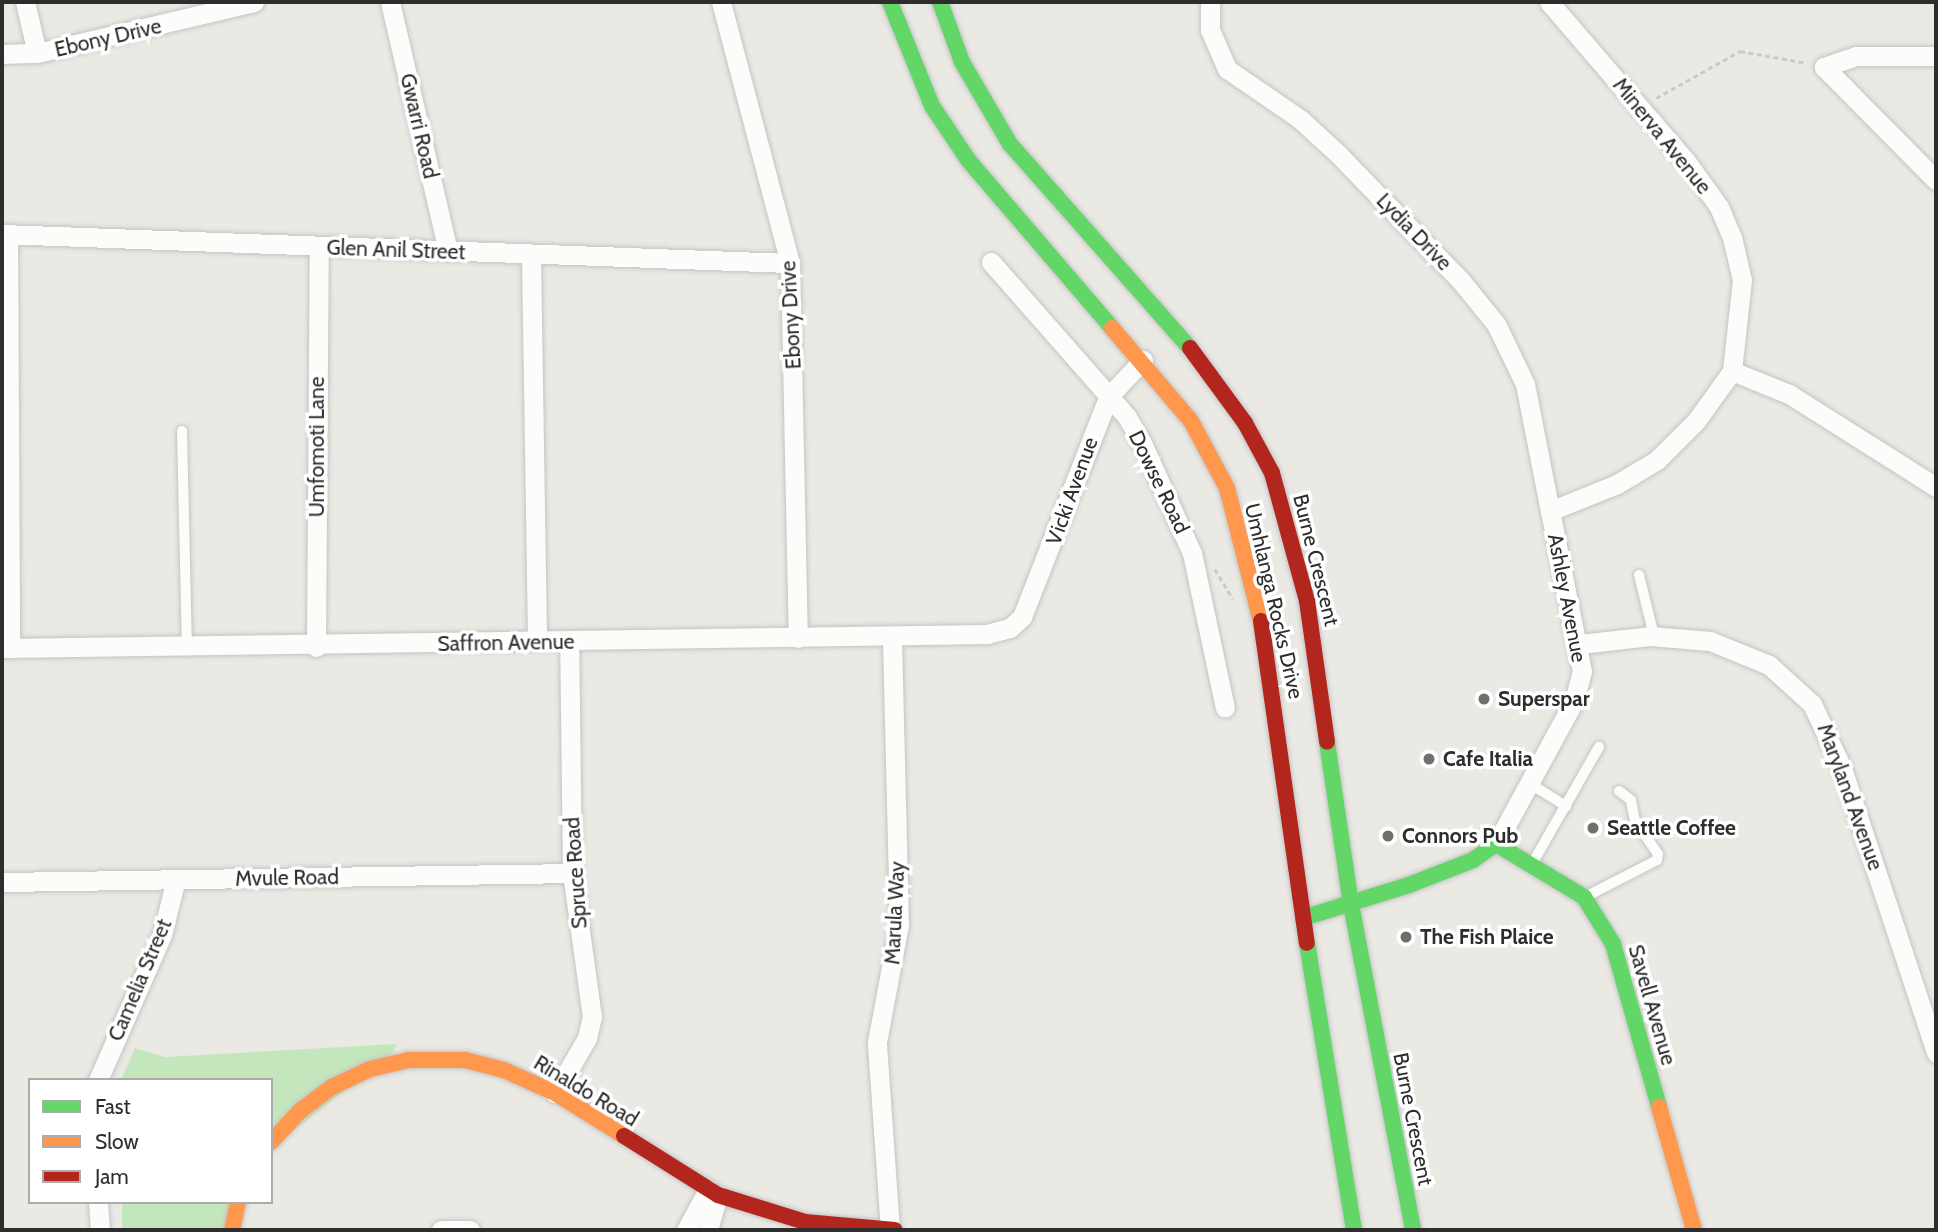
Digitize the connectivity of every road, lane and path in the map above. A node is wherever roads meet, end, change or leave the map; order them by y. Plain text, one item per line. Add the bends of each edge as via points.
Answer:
1 (25, 2) edge
2 (254, 2) edge
3 (390, 2) edge
4 (721, 2) edge
5 (890, 2) edge
6 (940, 2) edge
7 (1209, 2) edge
8 (1549, 2) edge
9 (37, 53) junction
10 (2, 54) edge
11 (1936, 56) edge
12 (1824, 67) junction
13 (1641, 107) junction
14 (1936, 180) edge
15 (5, 234) edge
16 (318, 247) junction
17 (448, 251) junction
18 (531, 256) junction
19 (790, 262) junction
20 (991, 262) dead end
21 (1143, 360) junction
22 (1732, 371) junction
23 (1108, 397) junction
24 (182, 431) dead end
25 (1936, 486) edge
26 (1550, 511) junction
27 (1213, 566) dead end
28 (1639, 575) dead end
29 (1238, 609) dead end
30 (1010, 628) joint
31 (892, 636) junction
32 (1654, 636) junction
33 (798, 638) junction
34 (537, 641) junction
35 (569, 643) junction
36 (1580, 644) junction
37 (187, 647) junction
38 (316, 647) junction
39 (6, 648) edge
40 (1225, 708) dead end
41 (1599, 747) dead end
42 (1529, 783) junction
43 (1619, 791) dead end
44 (1566, 806) junction
45 (1496, 844) junction
46 (1531, 864) junction
47 (572, 873) junction
48 (176, 879) junction
49 (2, 881) edge
50 (1584, 897) junction
51 (1352, 904) junction
52 (1303, 918) junction
53 (1936, 1053) edge
54 (99, 1078) edge
55 (555, 1093) junction
56 (273, 1140) edge
57 (713, 1193) junction
58 (98, 1204) edge
59 (238, 1204) edge
60 (100, 1230) edge
61 (232, 1230) edge
62 (441, 1230) edge
63 (471, 1230) edge
64 (686, 1230) edge
65 (708, 1230) edge
66 (892, 1230) edge
67 (1354, 1230) edge
68 (1413, 1230) edge
69 (1694, 1230) edge

1 - 9 street
2 - 9 street, Ebony Drive
3 - 17 street, Gwarri Road
4 - 19 street, Ebony Drive
5 - 21 street, Umhlanga Rocks Drive via 932,106 969,161
6 - 51 street, Burne Crescent via 962,62 1010,144 1180,334 1262,449 1307,601
7 - 26 street, Lydia Drive via 1210,30 1227,69 1300,119 1338,154 1496,324 1525,384
8 - 13 street, Minerva Avenue
9 - 10 street, Ebony Drive
11 - 12 street via 1856,56
12 - 13 path via 1740,51
12 - 14 street
13 - 22 street, Minerva Avenue via 1702,181 1732,236 1742,280
15 - 16 street, Glen Anil Street
15 - 39 street
16 - 17 street, Glen Anil Street
16 - 38 street, Umfomoti Lane
17 - 18 street, Glen Anil Street
18 - 19 street, Glen Anil Street
18 - 34 street
19 - 33 street, Ebony Drive
20 - 23 street, Dowse Road
21 - 23 street, Vicki Avenue
21 - 52 street, Umhlanga Rocks Drive via 1191,421 1227,488 1241,531 1273,681
22 - 25 street via 1789,394
22 - 26 street, Ashley Avenue via 1696,421 1657,460 1617,484
23 - 30 street, Vicki Avenue via 1031,601
23 - 40 street, Dowse Road via 1142,443 1192,552
24 - 37 lane
26 - 36 street, Ashley Avenue
27 - 29 path
28 - 32 lane
30 - 31 street, Saffron Avenue via 986,634
31 - 33 street, Saffron Avenue
31 - 66 street, Marula Way via 899,925 877,1042
32 - 36 street, Maryland Avenue
32 - 53 street, Maryland Avenue via 1710,641 1751,655 1786,678 1812,704 1850,789
33 - 35 street, Saffron Avenue
34 - 35 street, Saffron Avenue
34 - 38 street, Saffron Avenue
35 - 47 street, Spruce Road
36 - 42 street, Ashley Avenue via 1582,671 1577,694
37 - 38 street, Saffron Avenue
37 - 39 street, Saffron Avenue
41 - 44 lane
42 - 44 lane
42 - 45 street, Ashley Avenue
43 - 50 lane via 1631,800 1635,821 1658,854 1657,860
44 - 46 lane
45 - 46 street, Savell Avenue
45 - 51 street, Ashley Avenue via 1473,860
46 - 50 street, Savell Avenue
47 - 48 street, Mvule Road
47 - 55 street, Spruce Road via 592,1017 587,1038
48 - 49 street, Mvule Road
48 - 54 street, Camelia Street via 162,936
50 - 69 street, Savell Avenue via 1613,944
51 - 52 street, Ashley Avenue
51 - 68 street, Burne Crescent
52 - 67 street, Umhlanga Rocks Drive
55 - 56 street, Rinaldo Road via 504,1070 465,1060 409,1060 370,1069 332,1087
55 - 57 street, Rinaldo Road
57 - 64 street
57 - 65 street
57 - 66 street, Rinaldo Road via 805,1222
58 - 60 street
59 - 61 street
62 - 63 street

